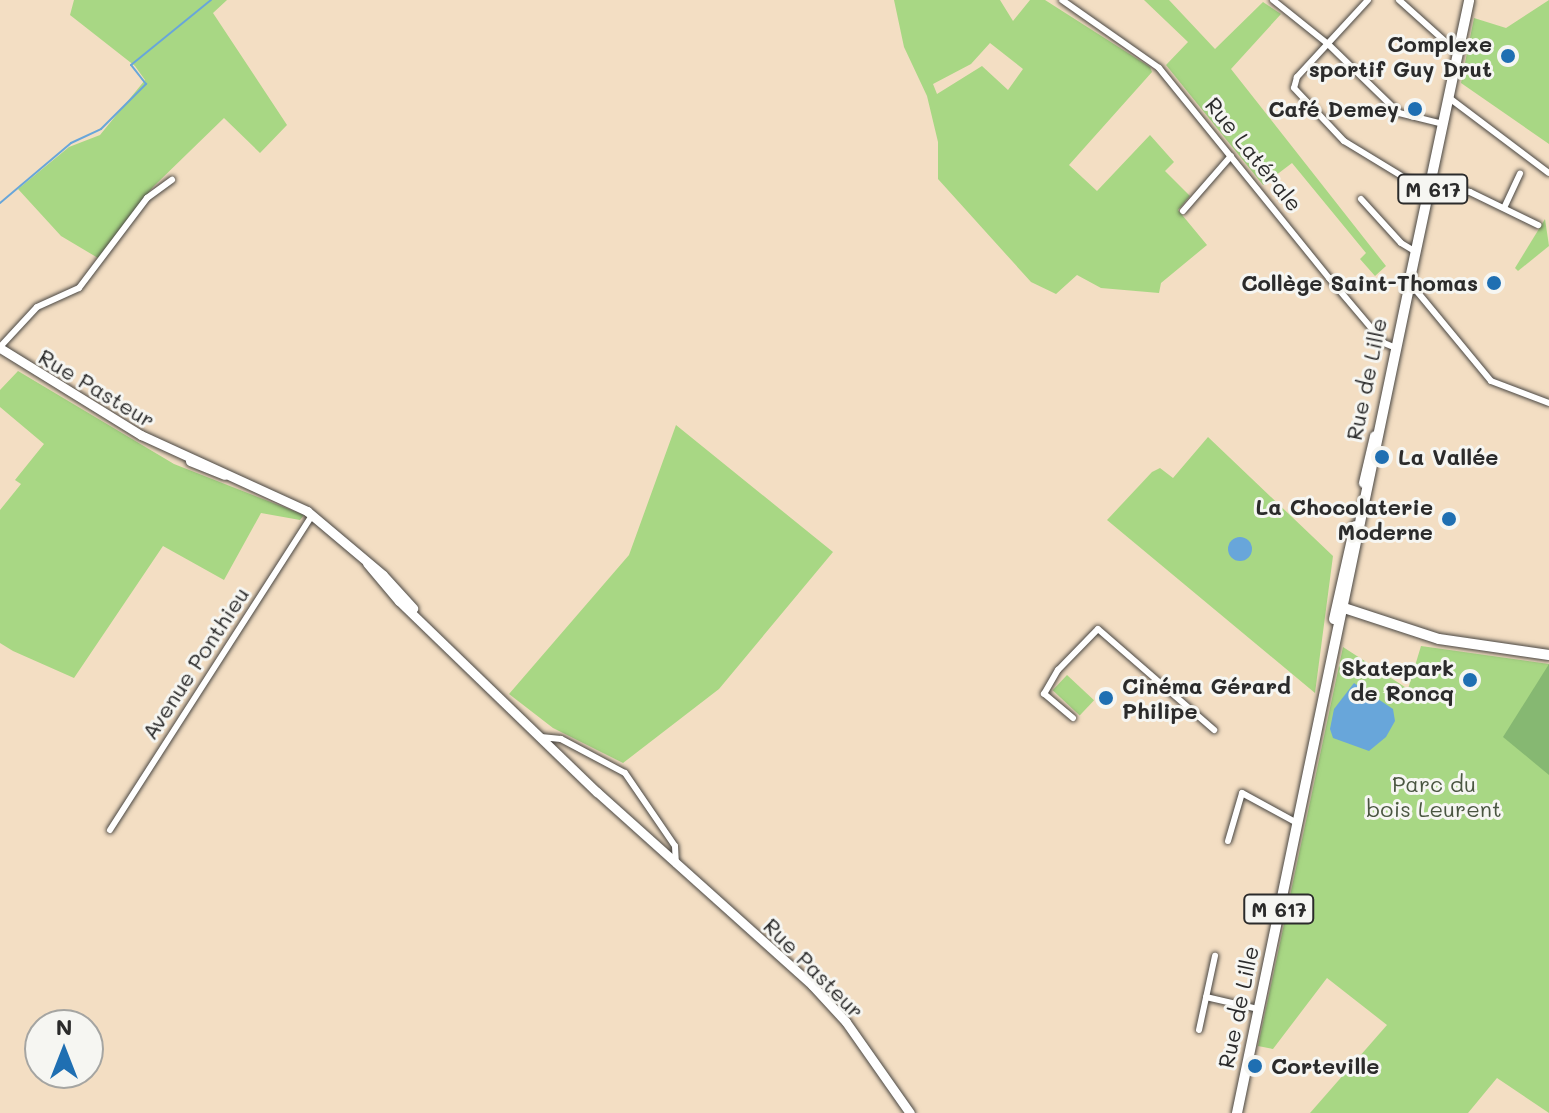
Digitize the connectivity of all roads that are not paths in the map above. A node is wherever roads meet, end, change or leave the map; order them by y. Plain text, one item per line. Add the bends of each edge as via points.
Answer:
1 (1062, 0) edge
2 (1273, 0) edge
3 (1368, 0) edge
4 (1399, 0) edge
5 (1469, 0) edge
6 (1328, 44) junction
7 (1458, 53) junction
8 (1448, 97) junction
9 (1443, 124) junction
10 (1231, 156) junction
11 (1549, 173) edge
12 (1520, 174) dead end
13 (172, 180) dead end
14 (1430, 189) junction
15 (1361, 199) dead end
16 (1504, 208) junction
17 (1183, 211) dead end
18 (1538, 225) dead end
19 (1416, 252) junction
20 (1410, 283) junction
21 (0, 348) edge
22 (1396, 348) junction
23 (1549, 403) edge
24 (312, 515) junction
25 (1340, 607) junction
26 (1549, 647) edge
27 (1502, 650) junction
28 (1549, 655) edge
29 (1073, 718) dead end
30 (1214, 730) dead end
31 (541, 737) junction
32 (1297, 823) junction
33 (110, 830) dead end
34 (1228, 841) dead end
35 (676, 864) junction
36 (1215, 956) dead end
37 (1206, 997) junction
38 (1258, 1009) junction
39 (1199, 1030) dead end
40 (910, 1113) edge
41 (1237, 1113) edge

1 - 10 street, Rue Latérale via 1157,65
2 - 6 street
3 - 6 street
4 - 7 street
5 - 7 main road, Rue de Lille / M 617
6 - 9 street via 1399,113
6 - 14 street via 1294,85 1341,138
7 - 8 main road, Rue de Lille / M 617
8 - 9 main road, Rue de Lille / M 617
8 - 11 street
9 - 14 main road, Rue de Lille / M 617
10 - 17 street
10 - 22 street, Rue Latérale via 1382,340
12 - 16 street
13 - 21 street via 147,198 79,288 37,307
14 - 16 street via 1470,192
14 - 19 main road, Rue de Lille / M 617
15 - 19 street
16 - 18 street
19 - 20 main road, Rue de Lille / M 617
20 - 22 main road, Rue de Lille / M 617
20 - 23 street via 1491,381
21 - 24 main road, Rue Pasteur via 75,399 215,473 251,482
22 - 25 main road, Rue de Lille / M 617
24 - 31 main road, Rue Pasteur
24 - 33 street, Avenue Ponthieu
25 - 27 main road via 1425,636
25 - 32 main road, Rue de Lille / M 617
26 - 27 main road
27 - 28 main road
29 - 30 street via 1044,694 1058,670 1098,629
31 - 35 main road, Rue Pasteur
31 - 35 street, Rue Pasteur via 561,739 625,773 675,846
32 - 34 street via 1242,793
32 - 38 main road, Rue de Lille / M 617
35 - 40 main road, Rue Pasteur via 831,1005
36 - 37 street
37 - 38 street
37 - 39 street
38 - 41 main road, Rue de Lille / M 617

